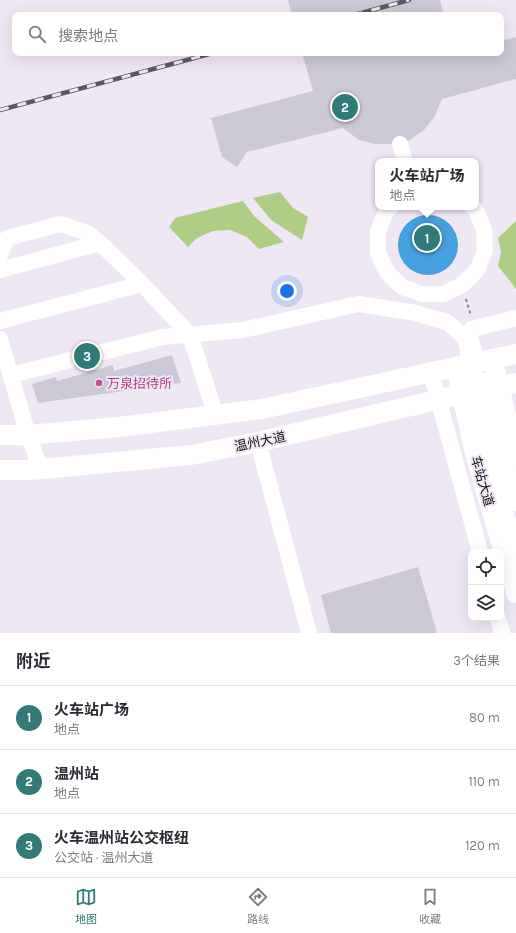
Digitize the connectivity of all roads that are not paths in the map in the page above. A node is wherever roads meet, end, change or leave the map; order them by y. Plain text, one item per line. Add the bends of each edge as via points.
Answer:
1 (400, 144) dead end
2 (404, 158) edge
3 (388, 210) edge
4 (476, 210) edge
5 (100, 243) junction
6 (0, 255) edge
7 (0, 270) edge
8 (142, 284) junction
9 (516, 318) edge
10 (0, 321) edge
11 (190, 335) junction
12 (0, 339) edge
13 (516, 354) edge
14 (474, 363) junction
15 (431, 373) junction
16 (11, 375) junction
17 (488, 389) edge
18 (438, 401) junction
19 (216, 416) junction
20 (0, 435) edge
21 (28, 435) junction
22 (258, 442) junction
23 (516, 459) edge
24 (41, 469) junction
25 (0, 470) edge
26 (516, 503) edge
27 (516, 548) edge
28 (479, 549) edge
29 (516, 593) edge
30 (499, 621) edge
31 (309, 633) edge
32 (502, 633) edge

1 - 2 street
3 - 4 street via 378,232 378,253 387,272 402,287 422,294 443,294 462,285 477,270 485,251 484,230
5 - 6 street via 87,233 61,224 7,238
5 - 7 street
5 - 8 street
8 - 10 street
8 - 11 street
9 - 14 street via 472,329 470,338
11 - 14 street via 243,330 358,304 411,312 447,322 466,341
11 - 16 street via 164,337
11 - 19 street
12 - 16 street
13 - 14 main road
14 - 15 main road
14 - 17 main road, 车站大道
14 - 17 main road, 车站大道
15 - 18 street
15 - 19 main road via 262,409
16 - 21 street
17 - 18 main road, 温州大道
17 - 23 main road, 车站大道
17 - 26 street
17 - 27 street via 503,504
17 - 29 main road, 车站大道 via 475,452
18 - 22 main road, 温州大道
18 - 28 street
19 - 21 main road
20 - 21 main road
21 - 24 street
22 - 24 main road, 温州大道 via 191,455
22 - 31 street
24 - 25 main road, 温州大道
30 - 32 street

